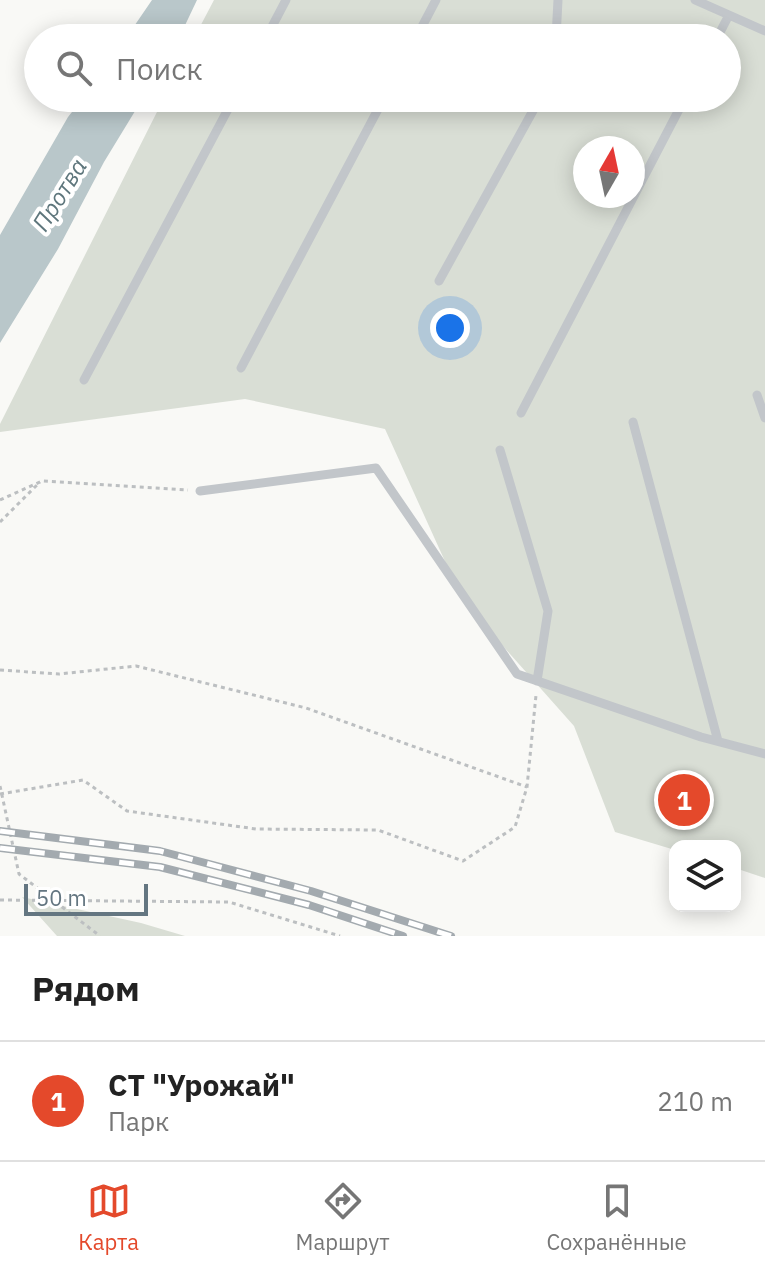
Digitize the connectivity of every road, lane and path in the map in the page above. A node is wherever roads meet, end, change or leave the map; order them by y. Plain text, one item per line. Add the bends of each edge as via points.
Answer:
1 (286, 0) edge
2 (436, 0) edge
3 (558, 0) edge
4 (695, 0) edge
5 (729, 15) junction
6 (273, 24) edge
7 (423, 24) edge
8 (557, 24) edge
9 (724, 24) edge
10 (765, 31) edge
11 (227, 112) edge
12 (377, 112) edge
13 (532, 112) edge
14 (678, 112) edge
15 (439, 281) dead end
16 (241, 368) dead end
17 (84, 380) dead end
18 (757, 395) dead end
19 (521, 413) dead end
20 (765, 418) edge
21 (633, 422) dead end
22 (500, 450) dead end
23 (42, 481) junction
24 (200, 491) joint
25 (0, 500) edge
26 (0, 522) edge
27 (0, 670) edge
28 (537, 681) junction
29 (718, 741) junction
30 (765, 754) edge
31 (0, 786) edge
32 (527, 787) junction
33 (1, 794) edge
34 (0, 900) edge
35 (56, 902) junction
36 (100, 936) edge
37 (340, 936) edge

1 - 6 lane
2 - 7 lane
3 - 8 lane
4 - 5 lane
5 - 9 lane
5 - 10 lane
11 - 17 lane
12 - 16 lane
13 - 15 lane
14 - 19 lane
18 - 20 lane
21 - 29 lane
22 - 28 lane via 548,611
23 - 24 path
23 - 25 path
23 - 26 path
24 - 28 lane via 376,468 517,674
27 - 32 path via 59,674 136,666 306,708
28 - 29 lane
28 - 32 path
29 - 30 lane
31 - 33 path
32 - 33 path via 515,827 463,861 378,830 256,829 127,811 83,780
33 - 35 path via 19,874
34 - 35 path
35 - 36 path
35 - 37 path via 229,902

